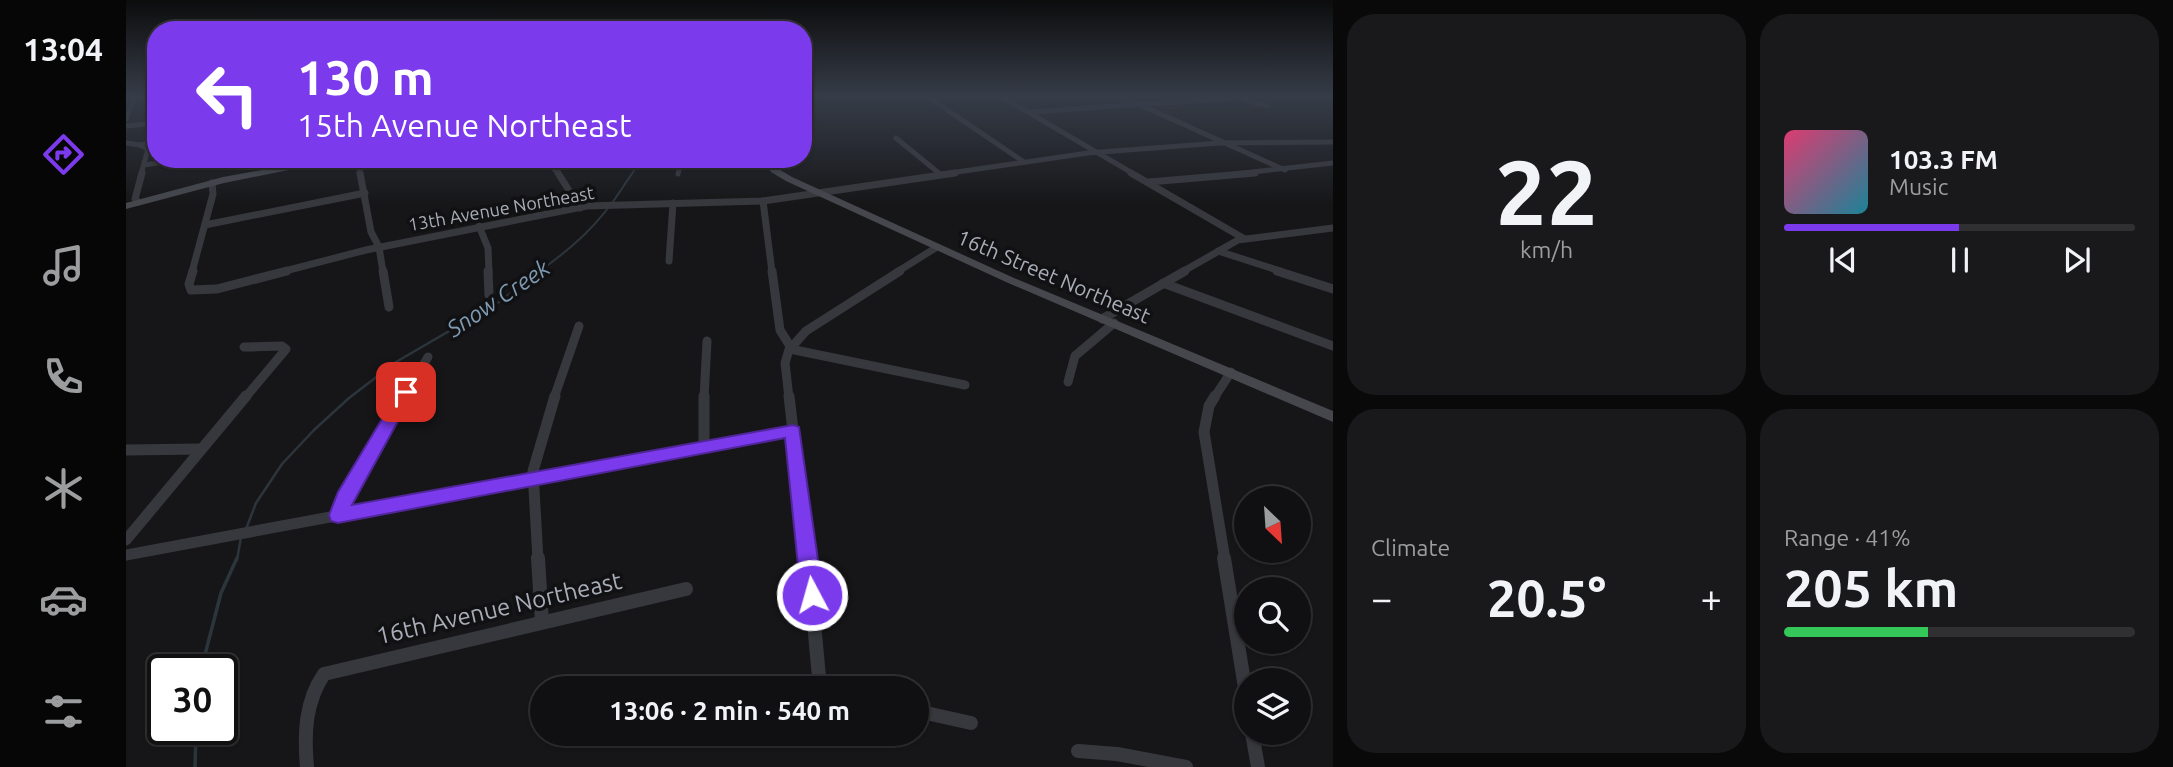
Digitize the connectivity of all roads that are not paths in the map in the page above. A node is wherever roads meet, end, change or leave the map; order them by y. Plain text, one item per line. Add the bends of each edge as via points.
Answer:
1 (981, 133) edge
2 (1063, 133) edge
3 (1202, 133) edge
4 (896, 138) dead end
5 (1333, 142) edge
6 (126, 143) edge
7 (1225, 143) junction
8 (147, 144) edge
9 (140, 145) junction
10 (147, 148) edge
11 (147, 153) edge
12 (1097, 153) junction
13 (1024, 162) junction
14 (1333, 163) edge
15 (144, 165) junction
16 (147, 165) edge
17 (291, 168) edge
18 (361, 168) edge
19 (553, 168) edge
20 (680, 168) edge
21 (774, 168) edge
22 (1286, 170) junction
23 (940, 174) junction
24 (678, 175) dead end
25 (212, 183) junction
26 (1148, 183) junction
27 (365, 193) junction
28 (818, 193) junction
29 (763, 201) junction
30 (138, 202) junction
31 (673, 203) junction
32 (126, 206) edge
33 (580, 208) junction
34 (205, 225) junction
35 (480, 226) junction
36 (1333, 228) edge
37 (1243, 238) junction
38 (379, 247) junction
39 (937, 247) junction
40 (1218, 251) junction
41 (669, 261) dead end
42 (1163, 283) junction
43 (1333, 289) edge
44 (489, 295) dead end
45 (389, 307) dead end
46 (1108, 321) junction
47 (579, 326) dead end
48 (707, 341) dead end
49 (790, 346) junction
50 (1333, 346) edge
51 (244, 347) dead end
52 (428, 357) dead end
53 (1231, 372) junction
54 (1068, 382) dead end
55 (965, 386) dead end
56 (1333, 417) edge
57 (793, 431) junction
58 (704, 447) junction
59 (201, 449) junction
60 (126, 450) edge
61 (533, 479) junction
62 (338, 515) junction
63 (126, 540) edge
64 (126, 555) edge
65 (686, 589) dead end
66 (542, 622) junction
67 (1242, 668) edge
68 (819, 676) edge
69 (929, 714) edge
70 (971, 723) dead end
71 (1254, 745) edge
72 (1079, 751) dead end
73 (307, 767) edge
74 (1186, 767) edge
75 (1258, 767) edge

1 - 13 street
2 - 12 street
3 - 7 street
4 - 23 street
5 - 7 street, 13th Avenue Northeast
6 - 9 street
7 - 12 street, 13th Avenue Northeast
7 - 22 street
8 - 9 street
9 - 10 street
11 - 15 street
12 - 13 street, 13th Avenue Northeast
12 - 26 street
13 - 23 street, 13th Avenue Northeast
14 - 22 street
15 - 16 street
15 - 30 street
17 - 25 main road
18 - 27 street
19 - 33 street
20 - 24 street
21 - 28 main road, 16th Street Northeast
22 - 26 street
23 - 28 street, 13th Avenue Northeast
25 - 30 main road
25 - 34 street
26 - 37 street
27 - 34 street
27 - 38 street via 371,232
28 - 29 street, 13th Avenue Northeast
28 - 39 main road, 16th Street Northeast
29 - 31 street, 13th Avenue Northeast
29 - 49 street via 780,330
30 - 32 main road
31 - 33 street, 13th Avenue Northeast
31 - 41 street
33 - 35 street, 13th Avenue Northeast
34 - 38 street, 13th Avenue Northeast via 191,290 223,288
35 - 38 street, 13th Avenue Northeast
35 - 44 street via 488,248
36 - 37 street
37 - 40 street
38 - 45 street
39 - 46 main road, 16th Street Northeast
39 - 49 street via 806,331
40 - 42 street
40 - 43 street
42 - 46 street
42 - 50 street
46 - 53 main road, 16th Street Northeast
46 - 54 street via 1075,356
47 - 61 street
48 - 58 street
49 - 55 street
49 - 57 street via 785,363
51 - 59 street via 286,349
52 - 62 street
53 - 56 main road, 16th Street Northeast
53 - 67 street via 1209,406 1204,432
57 - 58 street
57 - 68 street
58 - 61 street
59 - 60 street
59 - 63 street
61 - 62 street
61 - 66 street
62 - 64 street
65 - 66 street, 16th Avenue Northeast
66 - 73 street, 16th Avenue Northeast via 324,674 313,688 307,719
69 - 70 street
71 - 75 street
72 - 74 street

